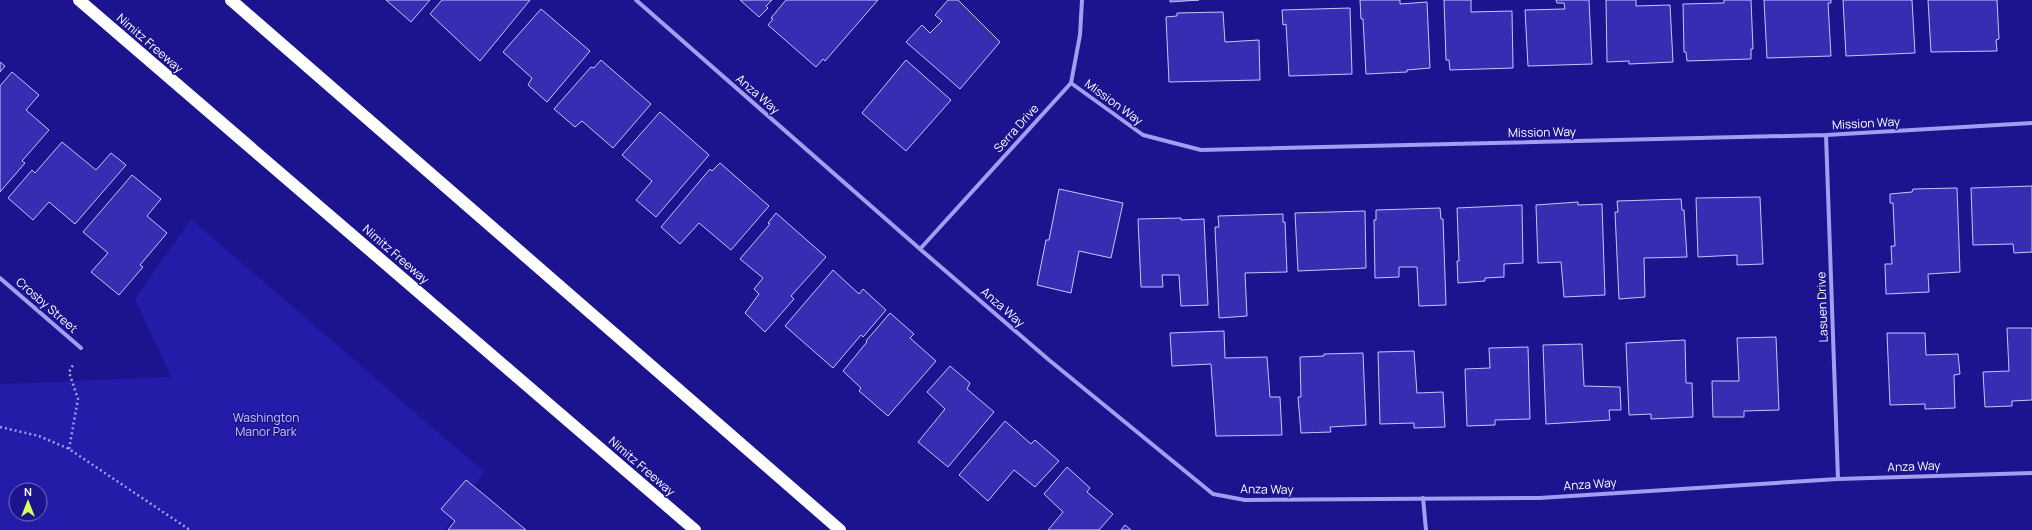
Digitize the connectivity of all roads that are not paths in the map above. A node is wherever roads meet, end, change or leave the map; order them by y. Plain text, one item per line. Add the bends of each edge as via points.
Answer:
1 (79, 0) edge
2 (231, 0) edge
3 (636, 0) edge
4 (1082, 0) edge
5 (1071, 83) junction
6 (2032, 123) edge
7 (1826, 135) junction
8 (920, 249) junction
9 (0, 278) edge
10 (81, 348) road end
11 (2032, 473) edge
12 (1838, 479) junction
13 (1423, 498) junction
14 (695, 530) edge
15 (840, 530) edge
16 (1426, 530) edge

1 - 14 highway, Nimitz Freeway
2 - 15 highway
3 - 8 street, Anza Way
4 - 5 street via 1080,34
5 - 7 street, Mission Way via 1143,135 1201,150
5 - 8 street, Serra Drive
6 - 7 street, Mission Way
7 - 12 street, Lasuen Drive
8 - 13 street, Anza Way via 1213,494 1245,500
9 - 10 street, Crosby Street
11 - 12 street, Anza Way
12 - 13 street, Anza Way via 1539,498
13 - 16 street

